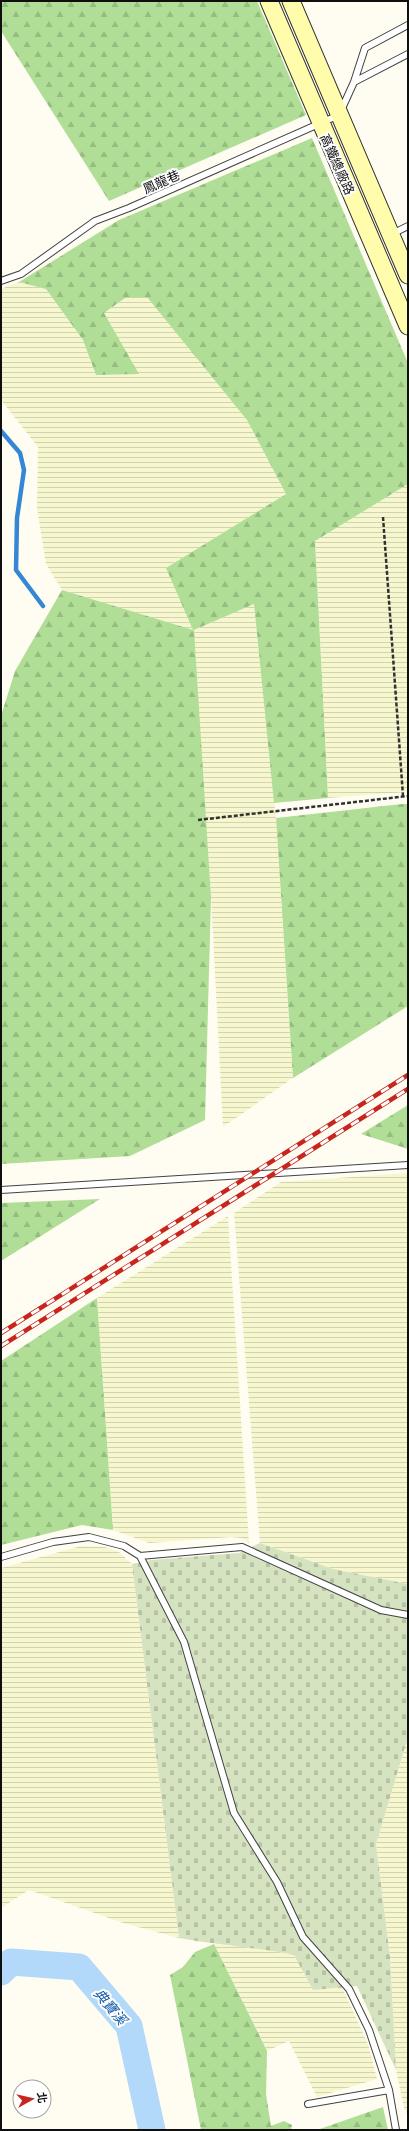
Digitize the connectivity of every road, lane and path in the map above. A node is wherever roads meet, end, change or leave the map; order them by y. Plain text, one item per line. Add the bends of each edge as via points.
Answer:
1 (268, 1) edge
2 (291, 1) edge
3 (408, 25) edge
4 (408, 54) edge
5 (354, 82) junction
6 (339, 115) junction
7 (320, 124) junction
8 (408, 226) edge
9 (390, 235) junction
10 (1, 281) edge
11 (400, 284) edge
12 (408, 326) edge
13 (383, 517) dead end
14 (403, 796) junction
15 (408, 796) edge
16 (198, 820) dead end
17 (408, 1165) edge
18 (1, 1190) edge
19 (140, 1556) junction
20 (1, 1557) edge
21 (408, 1615) edge
22 (390, 2090) junction
23 (308, 2104) dead end
24 (396, 2130) edge

1 - 7 street, 高鐵總廠路
2 - 6 street, 高鐵總廠路
3 - 5 lane via 365,48
4 - 5 lane
5 - 6 lane
6 - 7 lane, 鳳龍巷
6 - 9 street, 高鐵總廠路
7 - 10 lane, 鳳龍巷 via 94,221 21,274
7 - 11 street, 高鐵總廠路
8 - 9 lane
9 - 11 street, 高鐵總廠路
11 - 12 street, 高鐵總廠路
13 - 14 path
14 - 15 path
14 - 16 path
17 - 18 lane
19 - 20 lane via 124,1546 89,1537 53,1542
19 - 21 lane via 242,1547 381,1610
19 - 22 lane via 184,1642 234,1813 277,1882 303,1937 349,1989 369,2030
22 - 23 lane
22 - 24 lane

